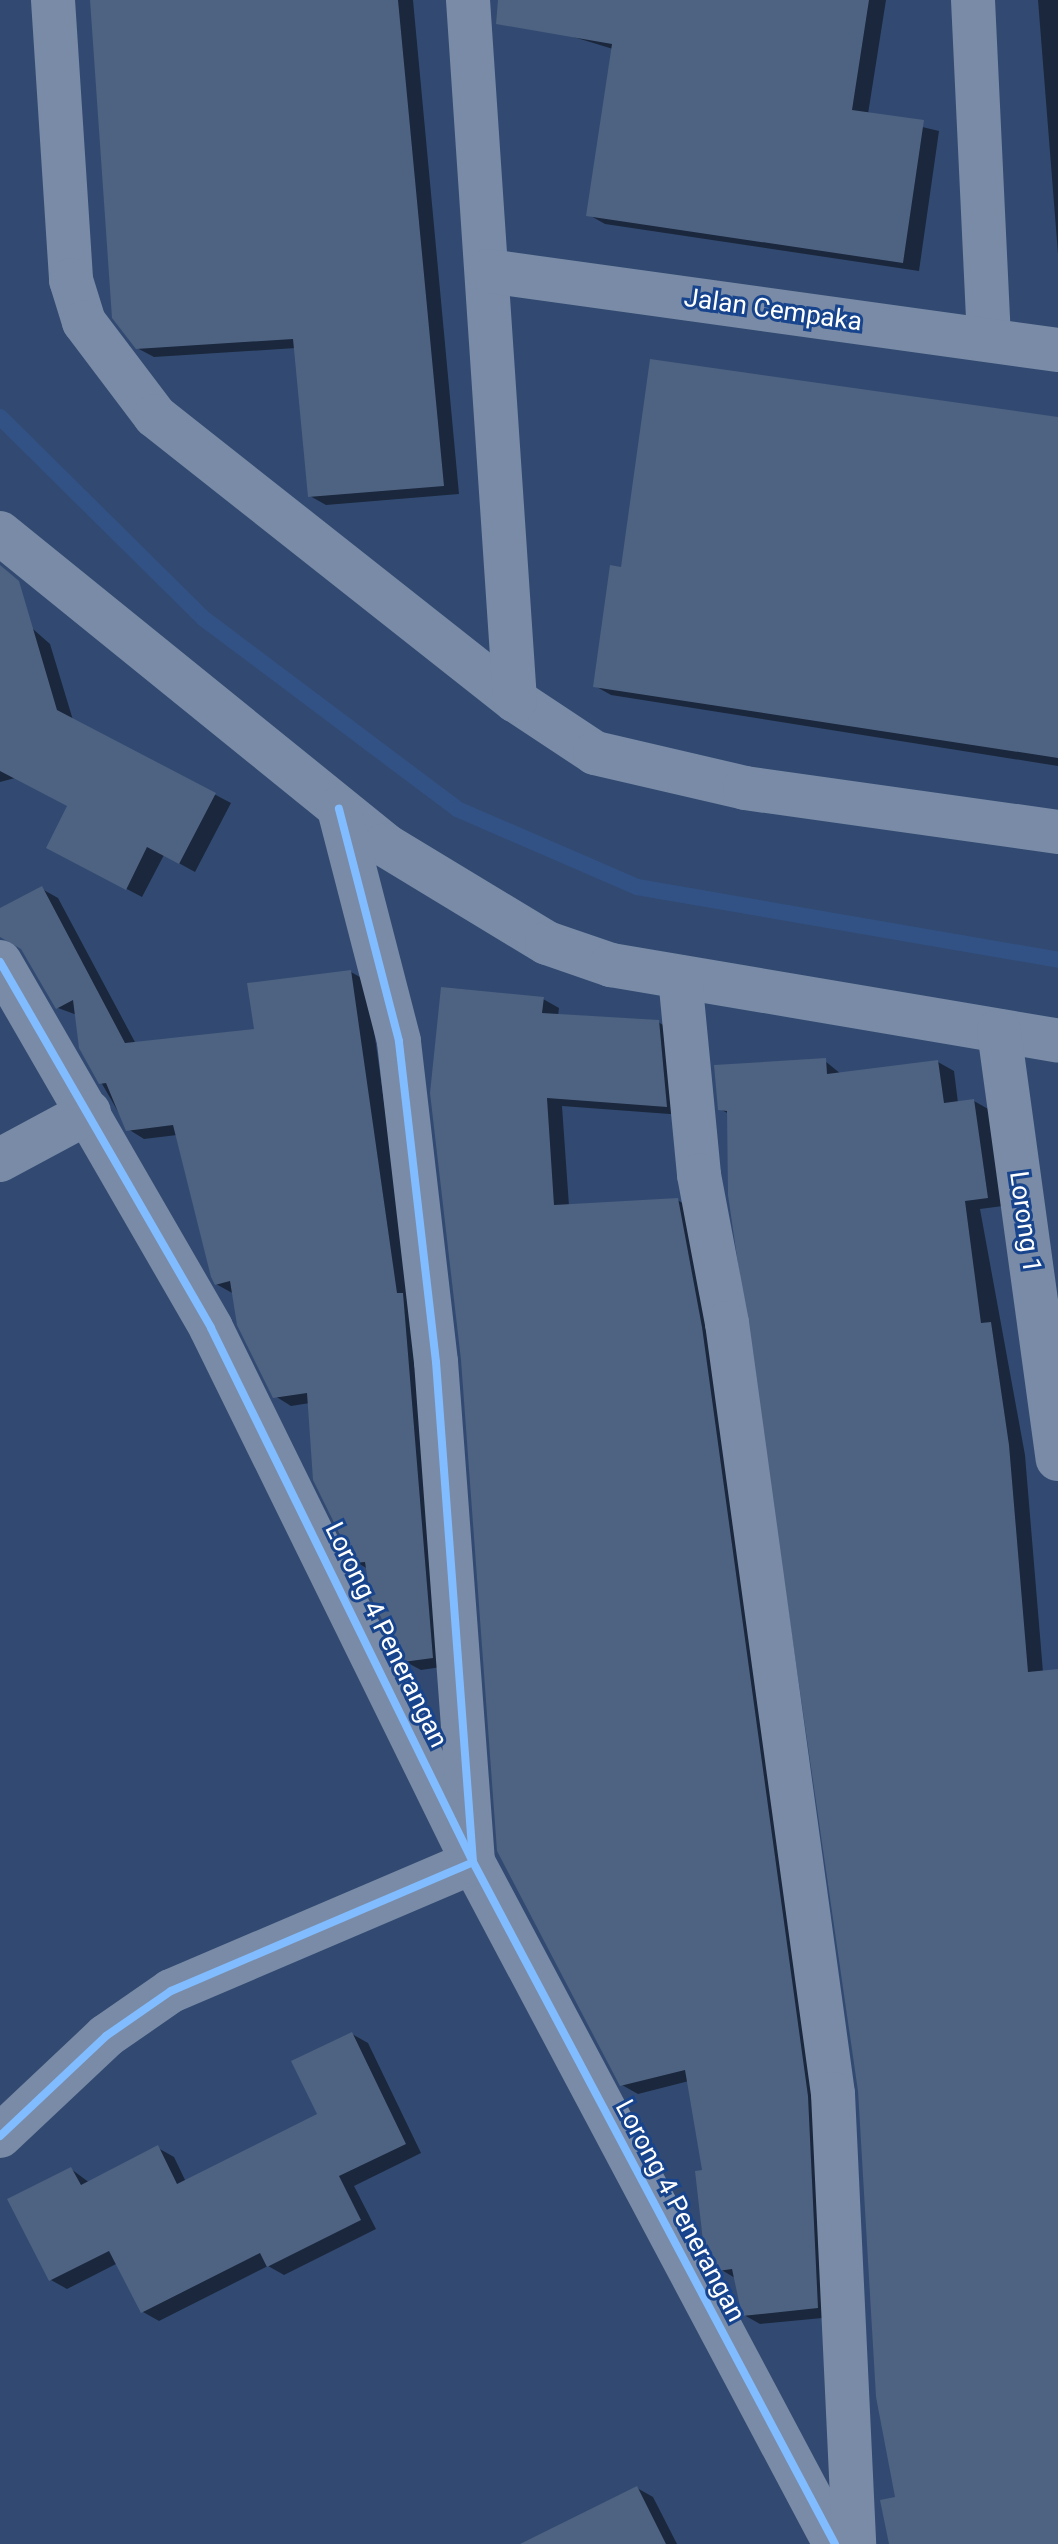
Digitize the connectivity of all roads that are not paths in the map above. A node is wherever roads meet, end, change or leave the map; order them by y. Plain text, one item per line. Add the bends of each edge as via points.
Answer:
1 (53, 0) edge
2 (468, 0) edge
3 (973, 0) edge
4 (488, 271) junction
5 (989, 340) junction
6 (1058, 350) edge
7 (0, 533) edge
8 (515, 700) junction
9 (339, 809) junction
10 (1058, 832) edge
11 (0, 962) edge
12 (680, 977) junction
13 (999, 1031) junction
14 (1058, 1041) edge
15 (89, 1112) junction
16 (0, 1160) edge
17 (1058, 1459) edge
18 (473, 1862) junction
19 (0, 2136) edge
20 (835, 2544) edge
21 (854, 2544) edge

1 - 8 street via 71,280 84,322 155,416
2 - 4 street
3 - 5 street
4 - 5 street, Jalan Cempaka
4 - 8 street
5 - 6 street, Jalan Cempaka
7 - 9 street
8 - 10 street via 595,753 671,774
9 - 12 street via 448,886 547,943
9 - 18 street via 399,1041 417,1179
11 - 15 street, Lorong 4 Penerangan
12 - 13 street
12 - 21 street via 699,1175 727,1323 833,2094
13 - 14 street
13 - 17 street, Lorong 1
15 - 16 street
15 - 18 street, Lorong 4 Penerangan via 211,1328
18 - 19 street via 171,1991 106,2036
18 - 20 street, Lorong 4 Penerangan

